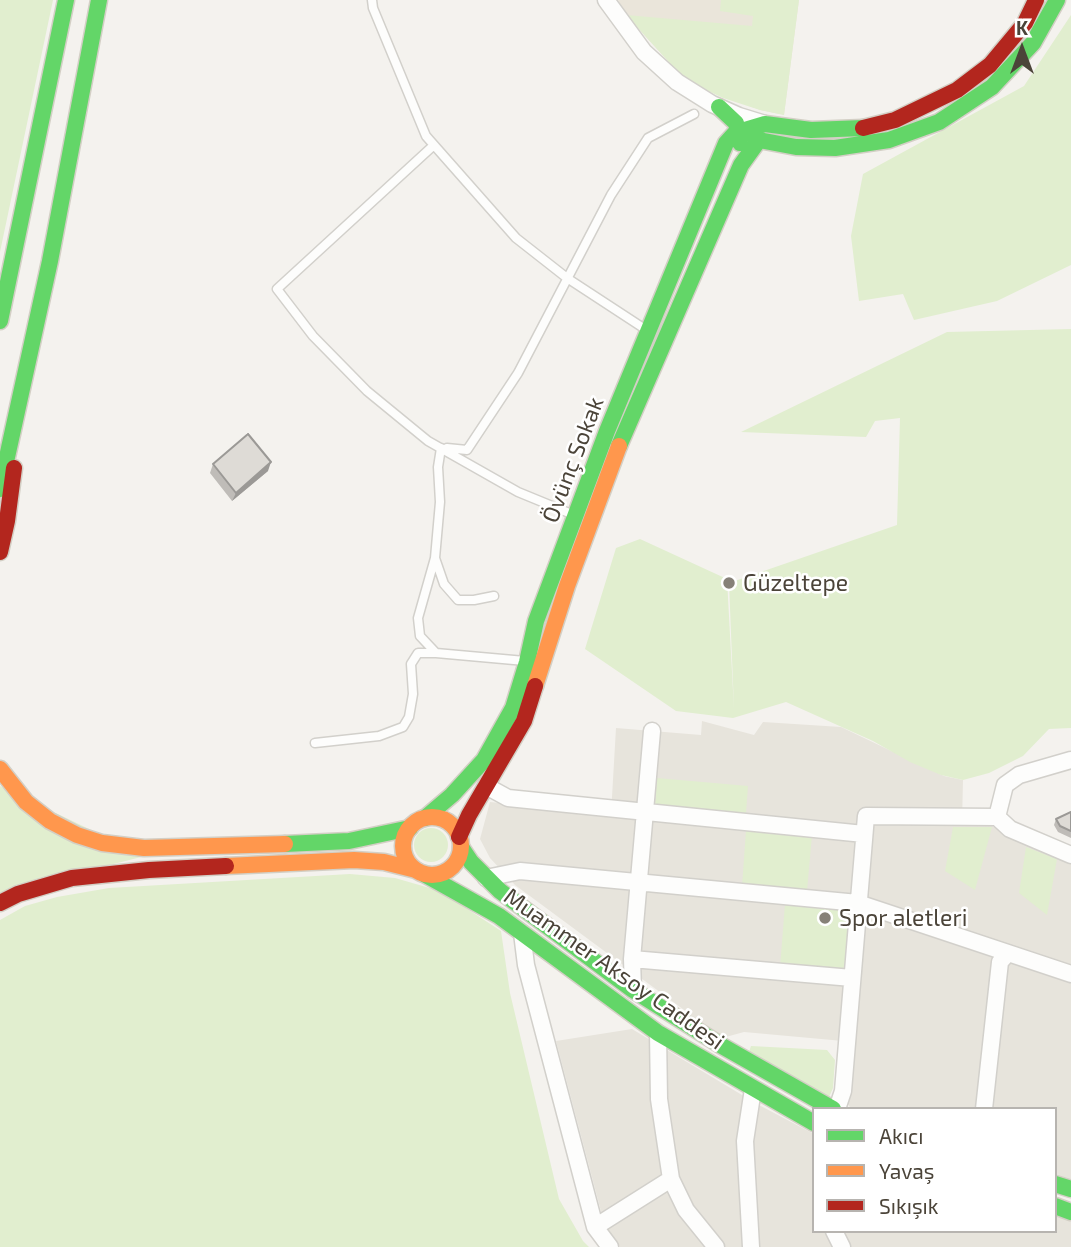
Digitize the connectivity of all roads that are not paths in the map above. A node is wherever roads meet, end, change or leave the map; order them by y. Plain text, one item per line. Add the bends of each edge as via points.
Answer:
1 (66, 0) edge
2 (99, 0) edge
3 (372, 0) edge
4 (607, 0) edge
5 (1036, 0) edge
6 (1057, 0) edge
7 (719, 107) junction
8 (694, 114) dead end
9 (765, 124) junction
10 (744, 129) junction
11 (759, 140) junction
12 (434, 145) junction
13 (741, 165) junction
14 (567, 278) junction
15 (0, 321) edge
16 (648, 331) junction
17 (27, 365) junction
18 (442, 448) junction
19 (0, 489) edge
20 (575, 515) junction
21 (0, 552) edge
22 (435, 558) junction
23 (494, 596) dead end
24 (436, 653) junction
25 (527, 662) junction
26 (652, 730) dead end
27 (316, 743) dead end
28 (1071, 760) edge
29 (0, 769) edge
30 (486, 786) junction
31 (645, 812) junction
32 (997, 817) junction
33 (425, 818) junction
34 (410, 828) junction
35 (864, 834) junction
36 (460, 842) junction
37 (1071, 855) edge
38 (420, 872) junction
39 (486, 878) junction
40 (639, 882) junction
41 (858, 903) junction
42 (0, 904) edge
43 (522, 933) junction
44 (1008, 953) junction
45 (632, 959) junction
46 (1071, 974) edge
47 (852, 978) junction
48 (633, 990) junction
49 (658, 1033) junction
50 (753, 1089) junction
51 (831, 1107) edge
52 (836, 1107) edge
53 (984, 1107) edge
54 (812, 1122) edge
55 (671, 1179) junction
56 (595, 1227) junction
57 (610, 1247) edge
58 (716, 1247) edge
59 (751, 1247) edge

1 - 15 main road
2 - 17 main road
3 - 12 lane via 407,92
4 - 7 street via 644,52 677,82
5 - 9 main road via 1025,23 990,65 957,90 895,120 856,129
6 - 11 main road via 1033,44 992,87 939,122 889,140 835,148
7 - 9 street
7 - 13 main road via 736,123
8 - 14 lane via 648,138
9 - 10 main road
10 - 11 main road
10 - 16 main road, Övünç Sokak via 726,143
11 - 13 main road, Övünç Sokak
12 - 14 lane via 516,238
12 - 18 lane via 277,289 313,336 367,391
13 - 30 main road, Övünç Sokak via 623,437 567,586 524,721
14 - 16 lane
14 - 18 lane via 518,373 467,450
16 - 20 main road, Övünç Sokak
17 - 19 main road
17 - 21 main road
18 - 20 lane via 518,492
18 - 22 lane
20 - 25 main road, Övünç Sokak via 536,621
22 - 23 lane via 444,584 458,600
22 - 24 lane via 418,618 420,636
24 - 25 lane
24 - 27 lane via 418,653 411,664 413,694 403,727 379,736
25 - 33 main road, Övünç Sokak via 513,708 484,760
26 - 31 street
28 - 32 street via 1019,775 1005,785
29 - 34 main road via 26,802 50,821 77,835 112,844 144,848 349,841
30 - 31 street via 508,798
30 - 36 main road, Övünç Sokak
31 - 35 street
31 - 40 street
32 - 35 street via 866,816
32 - 37 street via 1010,829
33 - 34 main road
33 - 36 main road via 450,823
34 - 38 main road via 403,845 409,863
35 - 41 street
36 - 38 main road via 456,861 446,871
36 - 39 main road
38 - 42 main road, Muammer Aksoy Caddesi via 354,859 149,870 72,878
38 - 43 main road, Muammer Aksoy Caddesi
39 - 40 street via 520,871
39 - 48 main road
40 - 41 street
40 - 45 street
41 - 44 street
41 - 47 street
43 - 49 main road, Muammer Aksoy Caddesi
43 - 56 street via 526,965
44 - 46 street
44 - 53 street via 999,962
45 - 47 street
45 - 48 street
47 - 52 street via 843,1091
48 - 51 main road
49 - 50 main road, Muammer Aksoy Caddesi
49 - 55 street via 659,1100
50 - 54 main road, Muammer Aksoy Caddesi
50 - 59 street via 745,1141
55 - 56 street
55 - 58 street via 686,1210
56 - 57 street

